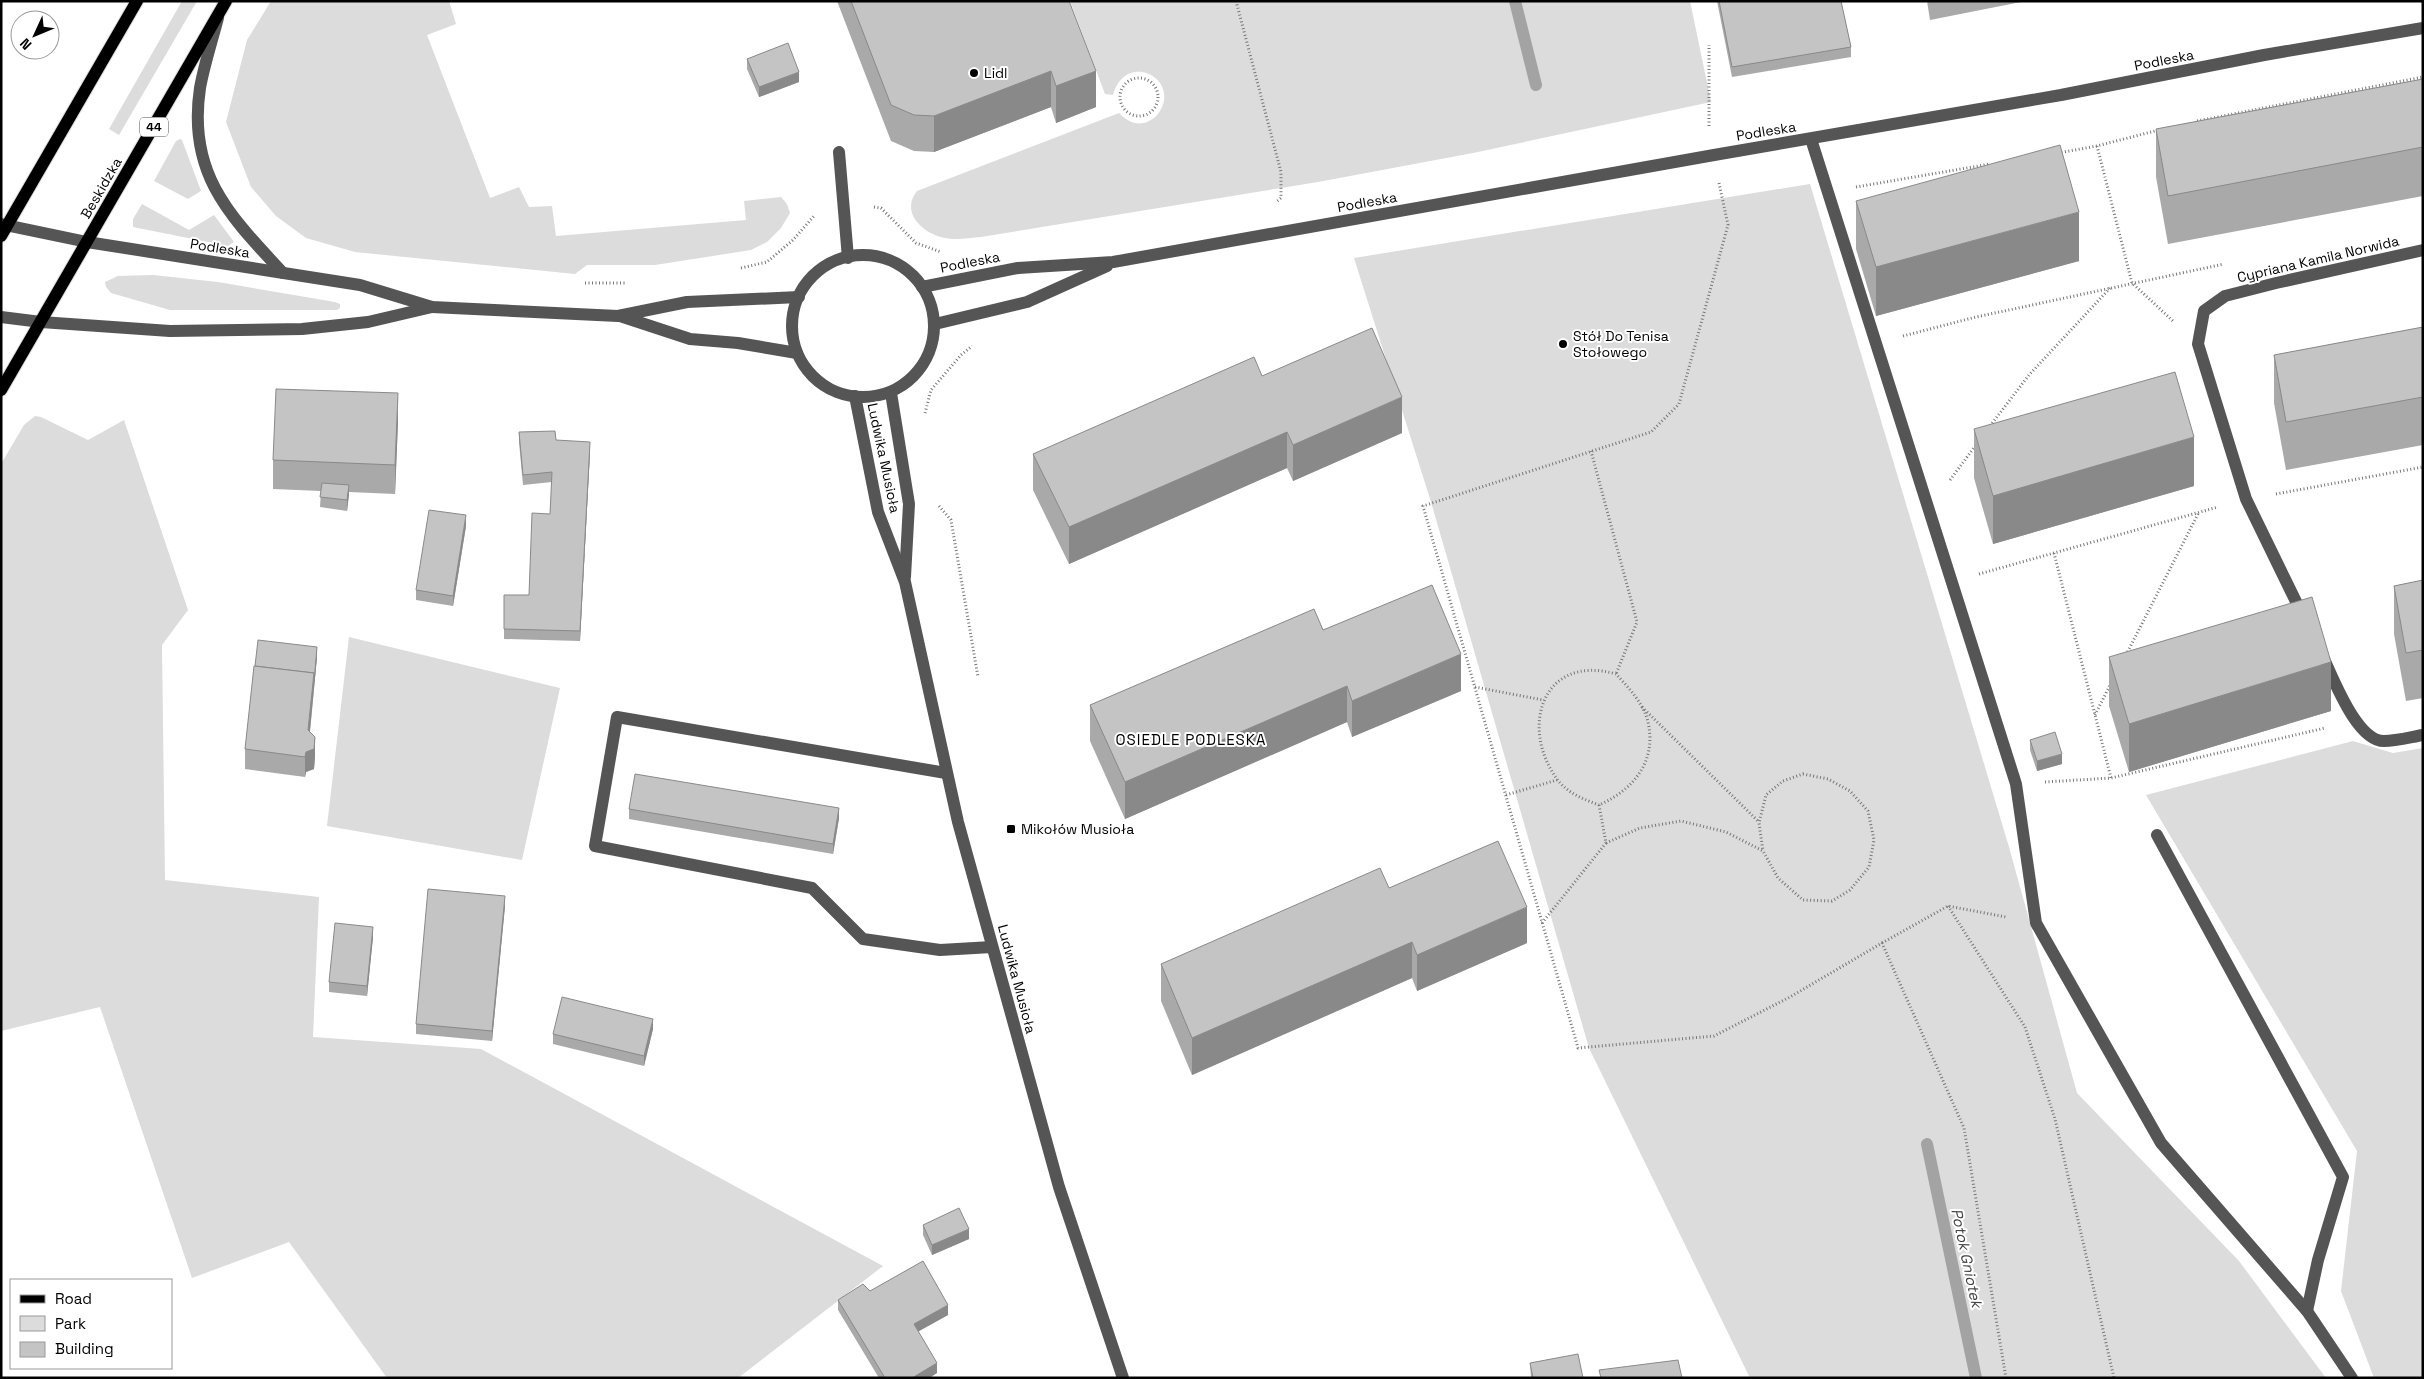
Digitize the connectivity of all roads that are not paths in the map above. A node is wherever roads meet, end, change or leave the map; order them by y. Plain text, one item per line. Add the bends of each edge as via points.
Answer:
1 (137, 1) edge
2 (223, 6) edge
3 (2423, 28) edge
4 (1811, 139) junction
5 (839, 152) dead end
6 (3, 229) edge
7 (87, 242) junction
8 (2423, 250) edge
9 (848, 258) junction
10 (1113, 262) junction
11 (283, 273) junction
12 (922, 287) junction
13 (799, 297) junction
14 (432, 307) junction
15 (618, 316) junction
16 (1, 317) edge
17 (40, 322) junction
18 (935, 324) junction
19 (798, 353) junction
20 (1, 390) edge
21 (891, 392) junction
22 (855, 396) junction
23 (905, 582) junction
24 (2311, 632) edge
25 (2320, 650) edge
26 (2423, 734) edge
27 (946, 773) junction
28 (2157, 835) dead end
29 (992, 947) junction
30 (2307, 1310) junction
31 (1123, 1378) edge
32 (2352, 1378) edge

1 - 6 main road
2 - 7 main road, Beskidzka / 44
2 - 11 street via 200,88 197,132 211,185 235,221
3 - 4 street, Podleska
4 - 10 street, Podleska
4 - 30 street via 2016,784 2036,923 2160,1144
5 - 9 street
6 - 7 street, Podleska
7 - 11 street, Podleska
7 - 17 main road, Beskidzka / 44
8 - 24 street, Cypriana Kamila Norwida via 2225,296 2204,312 2198,344 2246,499
9 - 12 street via 860,255 882,258 902,267
9 - 13 street via 837,260 818,271
10 - 12 street, Podleska via 1018,268
10 - 18 street, Podleska via 1028,302
11 - 14 street, Podleska via 360,285
12 - 18 street via 930,300
13 - 15 street, Podleska via 688,302
13 - 19 street via 794,309 792,332
14 - 15 street, Podleska
14 - 17 street, Podleska via 368,322 302,329 170,331
15 - 19 street, Podleska via 690,339
16 - 17 street, Podleska
17 - 20 main road, Beskidzka / 44
18 - 21 street via 924,364 910,381
19 - 22 street via 809,373 826,387
21 - 22 street via 870,398
21 - 23 street, Ludwika Musioła via 909,504
22 - 23 street, Ludwika Musioła via 878,512
23 - 27 street, Ludwika Musioła
25 - 26 street via 2354,721 2365,732 2382,742
27 - 29 street, Ludwika Musioła
27 - 29 street via 617,717 595,846 812,888 863,938 940,950
28 - 30 street via 2344,1176 2318,1260
29 - 31 street, Ludwika Musioła via 1059,1187
30 - 32 street

